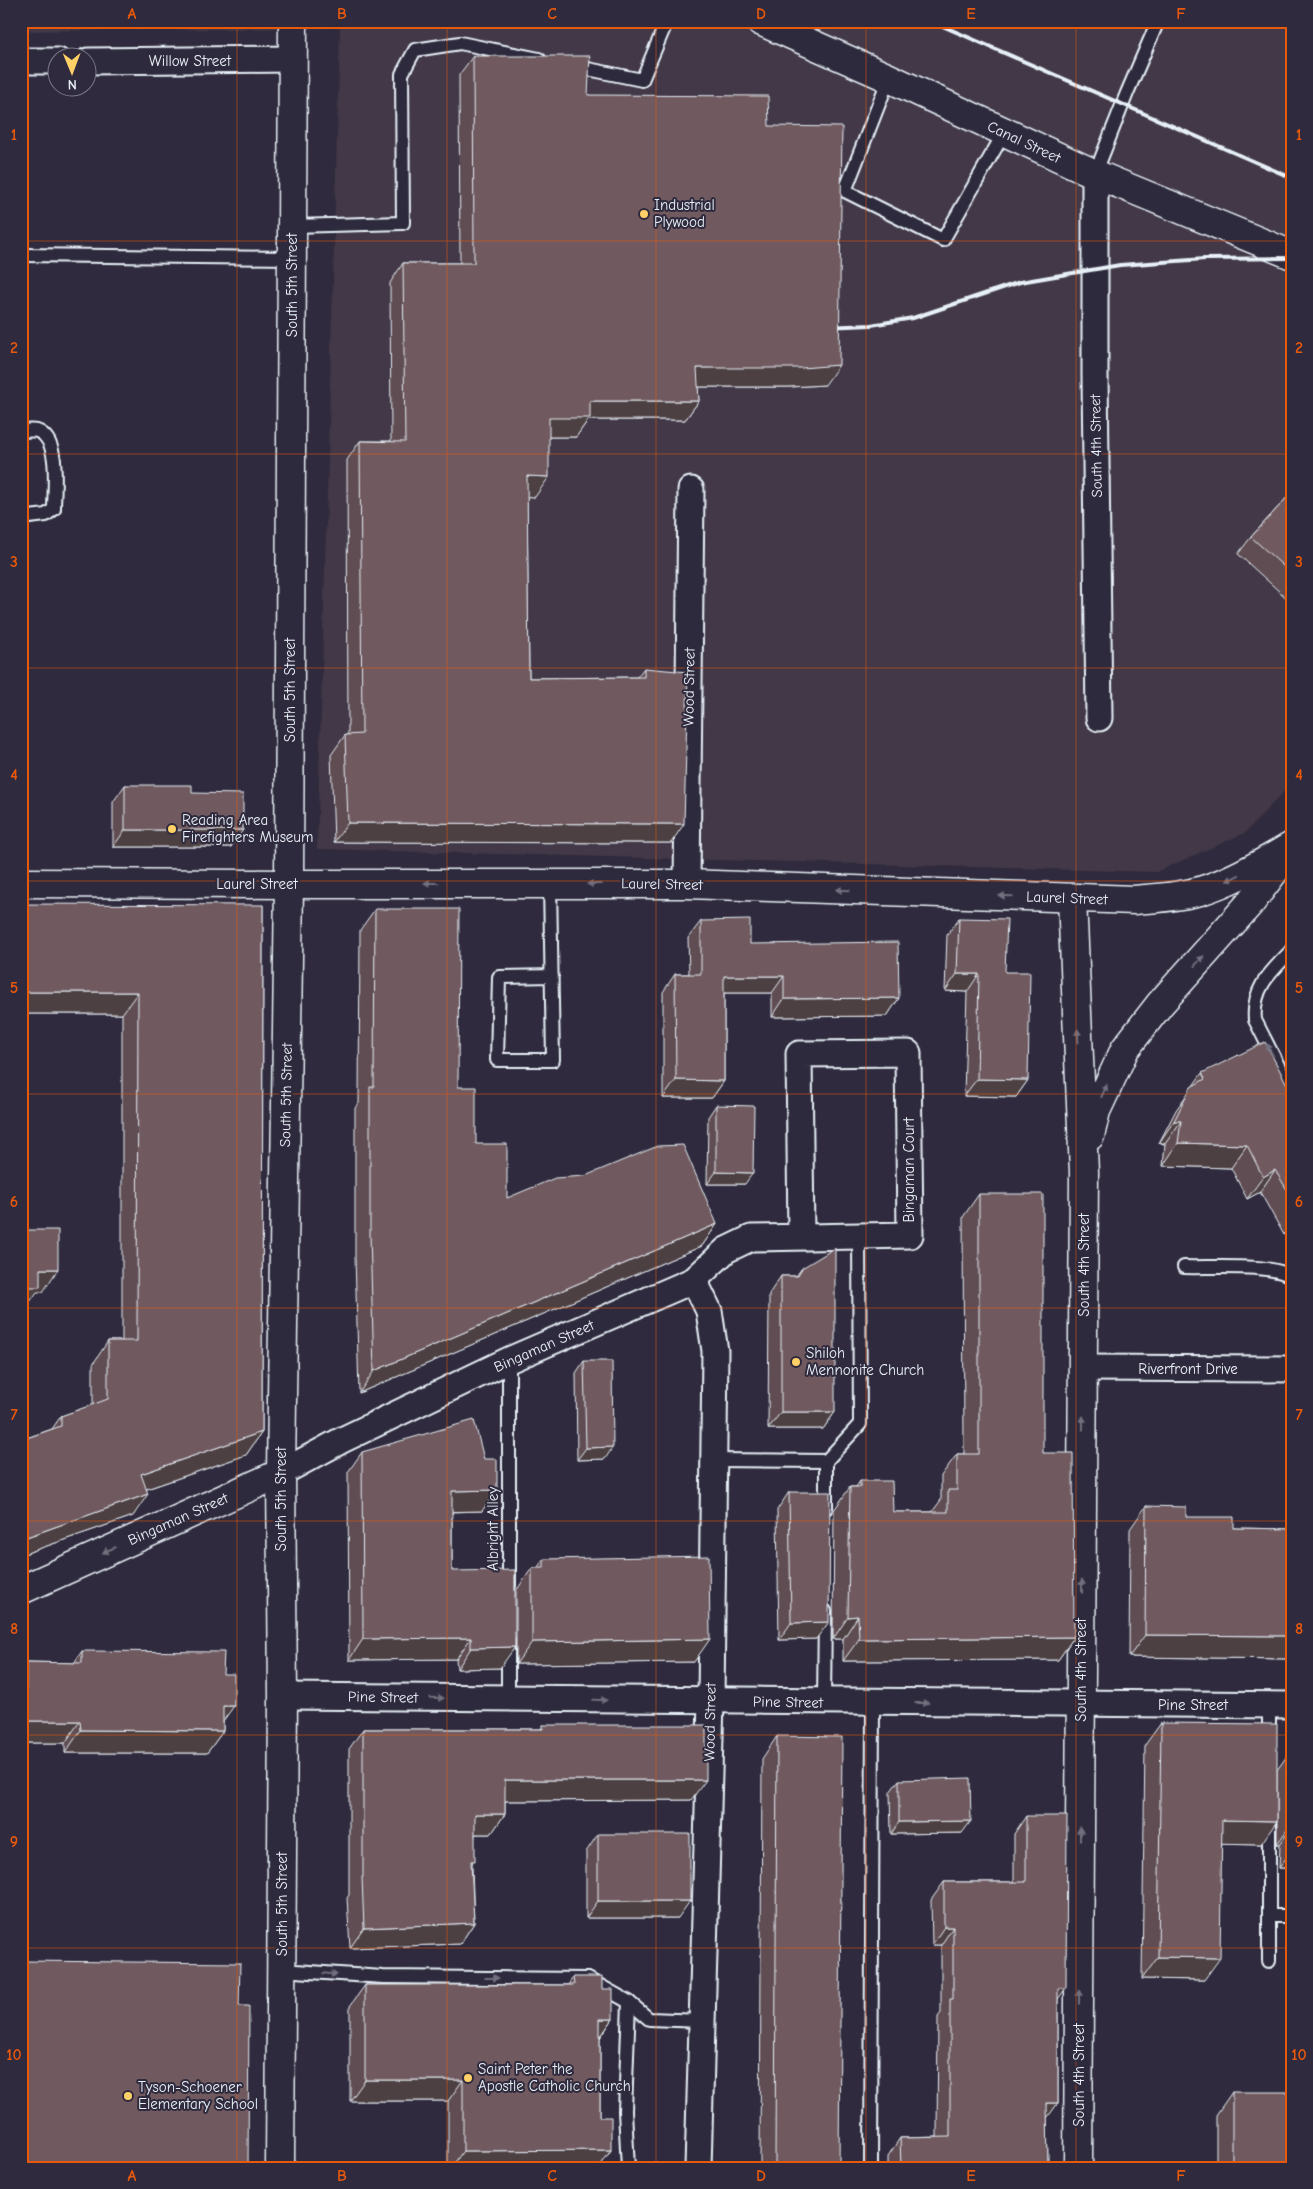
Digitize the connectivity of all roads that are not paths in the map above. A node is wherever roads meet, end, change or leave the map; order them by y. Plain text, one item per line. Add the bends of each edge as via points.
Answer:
1 (293, 21) edge
2 (311, 21) edge
3 (667, 21) edge
4 (760, 21) edge
5 (1158, 21) edge
6 (293, 59) junction
7 (98, 61) edge
8 (21, 62) edge
9 (48, 62) edge
10 (889, 78) junction
11 (1004, 133) junction
12 (1095, 174) junction
13 (293, 226) junction
14 (21, 255) edge
15 (1292, 255) edge
16 (292, 258) junction
17 (21, 431) edge
18 (692, 490) dead end
19 (21, 518) edge
20 (1099, 718) dead end
21 (1292, 847) edge
22 (21, 883) edge
23 (289, 884) junction
24 (550, 884) junction
25 (688, 884) junction
26 (1072, 899) junction
27 (1290, 954) edge
28 (552, 976) junction
29 (1292, 1093) edge
30 (1084, 1172) junction
31 (801, 1237) junction
32 (859, 1237) junction
33 (1184, 1267) dead end
34 (1292, 1277) edge
35 (694, 1280) junction
36 (509, 1360) junction
37 (1083, 1368) junction
38 (1292, 1369) edge
39 (714, 1460) junction
40 (826, 1461) junction
41 (281, 1473) junction
42 (826, 1519) edge
43 (21, 1590) edge
44 (825, 1596) edge
45 (508, 1602) edge
46 (508, 1631) edge
47 (283, 1696) junction
48 (508, 1699) junction
49 (711, 1701) junction
50 (824, 1702) junction
51 (873, 1703) junction
52 (1081, 1704) junction
53 (1280, 1705) edge
54 (1269, 1753) edge
55 (1269, 1801) edge
56 (1269, 1916) junction
57 (1292, 1916) edge
58 (1269, 1961) dead end
59 (281, 1970) junction
60 (629, 2002) junction
61 (702, 2021) junction
62 (280, 2168) edge
63 (628, 2168) edge
64 (698, 2168) edge
65 (871, 2168) edge
66 (1078, 2168) edge

1 - 6 main road, South 5th Street
2 - 6 main road
3 - 13 lane via 642,80 460,43 415,50 402,74 403,222
4 - 10 main road, Canal Street
5 - 12 lane
6 - 7 street, Willow Street
6 - 13 main road, South 5th Street
8 - 9 street
10 - 11 main road, Canal Street
10 - 11 lane via 845,190 943,240
11 - 12 main road, Canal Street
12 - 15 main road, Canal Street
12 - 20 street, South 4th Street
13 - 16 main road, South 5th Street
14 - 16 lane
16 - 23 main road, South 5th Street
17 - 19 lane via 36,431 44,436 54,453 54,509 46,515
18 - 25 street, Wood Street
21 -> 26 main road, Laurel Street via 1222,883 1199,891 1135,900
30 -> 21 main road, South 4th Street via 1096,1111 1125,1049 1160,1004 1252,901
22 - 23 main road, Laurel Street
24 -> 23 main road, Laurel Street
23 - 41 main road, South 5th Street
25 -> 24 main road, Laurel Street
24 - 28 lane
26 -> 25 main road, Laurel Street
30 -> 26 main road, South 4th Street
29 -> 27 lane via 1255,1020 1254,1007 1261,983
28 - 28 lane via 553,1060 497,1060 498,977
30 - 37 main road, South 4th Street
31 - 32 street, Bingaman Court
31 - 32 street, Bingaman Court via 799,1054 908,1053 910,1235
31 - 35 street, Bingaman Street via 751,1238 726,1250
32 - 40 lane via 860,1424
33 - 34 lane via 1272,1269
35 - 36 street, Bingaman Street
35 - 39 street, Wood Street via 709,1311 715,1350
36 - 41 street, Bingaman Street
36 - 45 lane, Albright Alley
37 - 38 street, Riverfront Drive
52 -> 37 main road, South 4th Street
39 - 40 lane
39 - 49 street, Wood Street
40 - 42 lane
41 -> 43 main road, Bingaman Street
41 - 47 main road, South 5th Street
44 - 50 lane
46 - 48 lane
47 -> 48 street, Pine Street
47 - 59 main road, South 5th Street
48 -> 49 street, Pine Street
49 - 50 street, Pine Street
49 - 61 street, Wood Street
50 - 51 street, Pine Street
51 -> 52 street, Pine Street
51 - 65 lane
52 - 53 street, Pine Street
66 -> 52 main road, South 4th Street
53 - 54 lane
55 - 56 lane
56 - 57 lane
56 - 58 lane
59 -> 60 lane via 383,1977 588,1979
59 - 62 main road, South 5th Street
60 - 61 lane via 649,2019
60 - 63 lane via 625,2111
61 - 64 street, Wood Street

